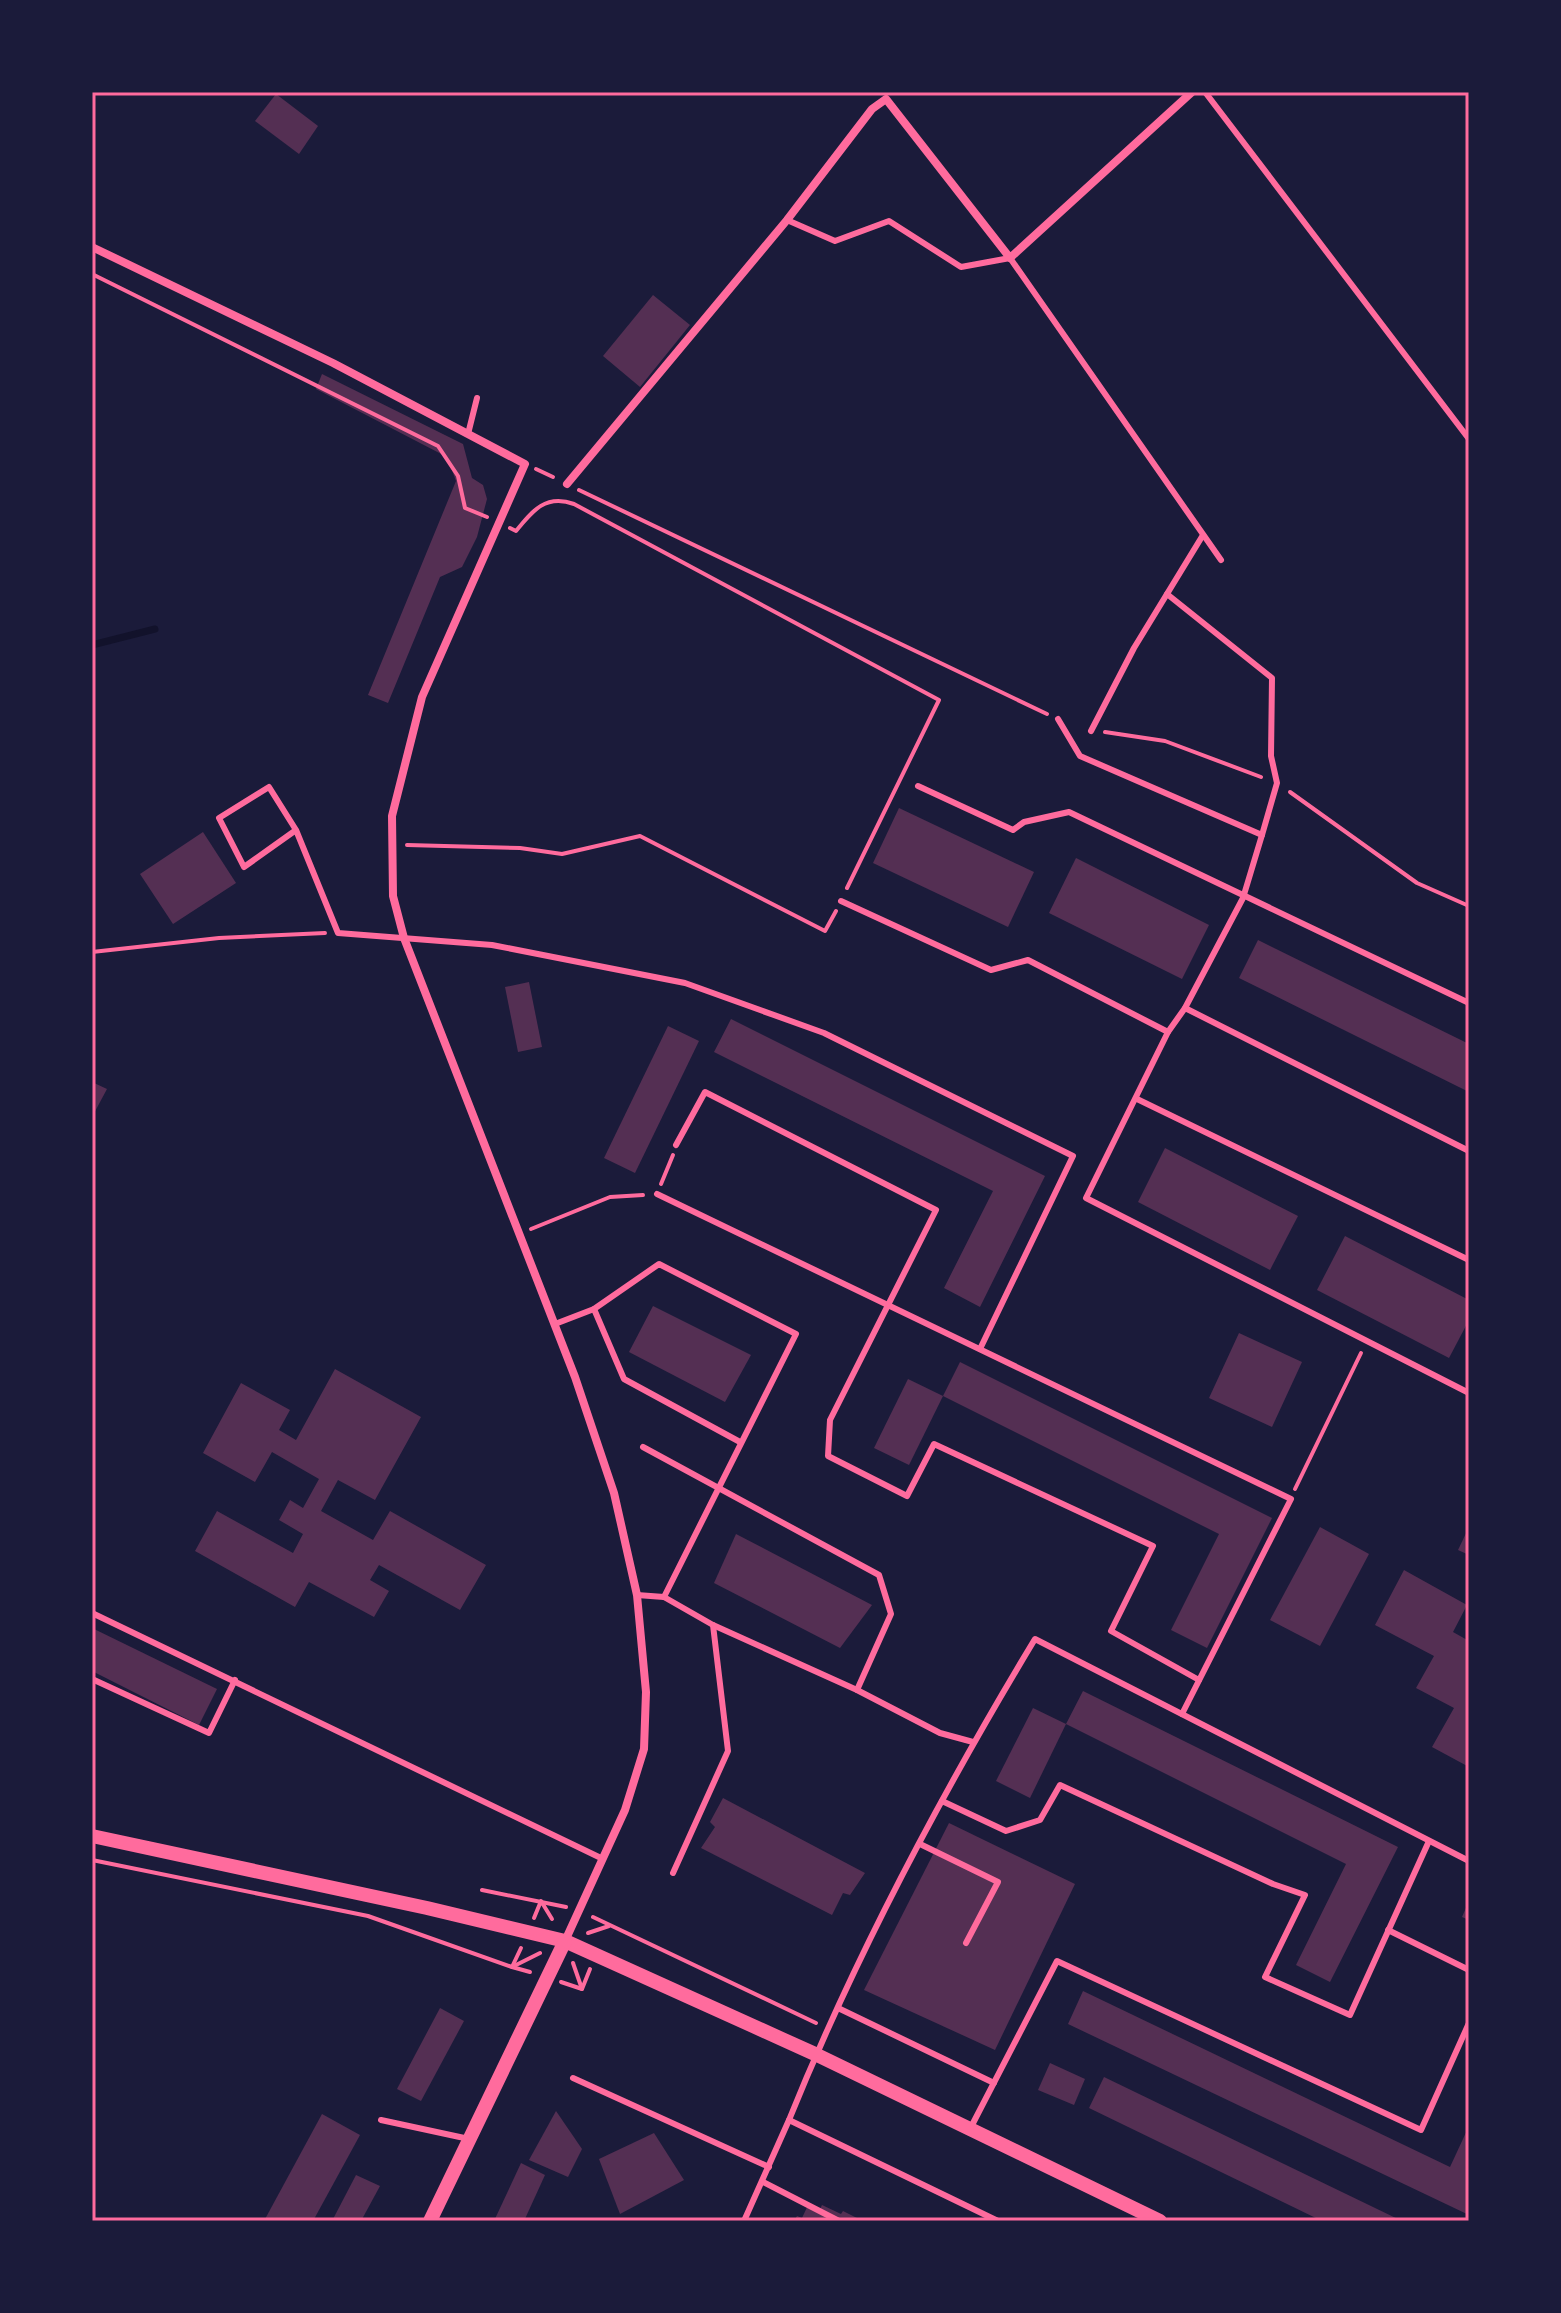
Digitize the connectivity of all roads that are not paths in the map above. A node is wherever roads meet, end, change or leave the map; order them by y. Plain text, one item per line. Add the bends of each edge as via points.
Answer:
1 (1192, 92) edge
2 (1205, 92) edge
3 (884, 96) edge
4 (787, 220) junction
5 (92, 247) edge
6 (1010, 258) junction
7 (477, 398) dead end
8 (468, 434) junction
9 (1469, 439) edge
10 (567, 484) road end
11 (1203, 535) junction
12 (1221, 560) dead end
13 (1167, 594) junction
14 (1058, 719) road end
15 (1091, 731) road end
16 (918, 786) dead end
17 (296, 830) junction
18 (1262, 835) junction
19 (1243, 898) junction
20 (841, 901) road end
21 (404, 938) junction
22 (1469, 1003) edge
23 (1185, 1008) junction
24 (1168, 1032) junction
25 (1137, 1099) junction
26 (676, 1145) road end
27 (1469, 1151) edge
28 (657, 1194) road end
29 (1469, 1260) edge
30 (889, 1307) junction
31 (594, 1309) junction
32 (555, 1324) junction
33 (980, 1349) junction
34 (1469, 1393) edge
35 (740, 1442) junction
36 (643, 1447) dead end
37 (717, 1486) junction
38 (637, 1595) junction
39 (664, 1597) junction
40 (92, 1613) edge
41 (713, 1625) junction
42 (92, 1679) edge
43 (235, 1680) junction
44 (1199, 1680) junction
45 (857, 1690) junction
46 (1182, 1714) junction
47 (973, 1742) junction
48 (942, 1801) junction
49 (92, 1836) edge
50 (1429, 1841) junction
51 (920, 1844) junction
52 (603, 1859) junction
53 (1469, 1861) edge
54 (673, 1873) dead end
55 (1388, 1930) junction
56 (565, 1941) junction
57 (966, 1943) dead end
58 (1469, 1970) edge
59 (838, 2008) junction
60 (1469, 2023) edge
61 (815, 2054) junction
62 (573, 2078) dead end
63 (994, 2083) junction
64 (381, 2120) dead end
65 (789, 2120) junction
66 (970, 2129) junction
67 (469, 2139) junction
68 (769, 2167) junction
69 (763, 2182) junction
70 (430, 2221) edge
71 (744, 2221) edge
72 (839, 2221) edge
73 (998, 2221) edge
74 (1160, 2221) edge

1 - 6 street
2 - 9 lane
3 - 4 street
3 - 6 street
4 - 6 lane via 835,241 889,221 961,267
4 - 10 street
5 - 8 street
6 - 11 lane
7 - 8 lane
8 - 21 street via 525,464 422,697 392,816 393,896
11 - 12 lane
11 - 13 lane
13 - 15 lane
13 - 18 lane via 1272,678 1271,756 1277,783
14 - 18 lane via 1080,756
16 - 19 lane via 1013,830 1024,822 1069,812
17 - 17 lane via 269,787 219,818 244,867
17 - 21 lane via 338,933
18 - 19 lane
19 - 22 lane
19 - 23 lane
20 - 24 lane via 991,970 1028,960
21 - 32 street
21 - 33 lane via 492,945 685,983 824,1033 1073,1156
23 - 24 lane
23 - 27 lane
24 - 25 lane
25 - 29 lane
25 - 34 lane via 1086,1198
26 - 30 lane via 705,1092 936,1210
28 - 30 lane
30 - 33 lane
30 - 44 lane via 830,1420 828,1456 907,1496 934,1444 1153,1546 1111,1631
31 - 32 lane
31 - 35 lane via 624,1379
31 - 35 lane via 659,1264 796,1334
32 - 38 street via 614,1493
33 - 44 lane via 1291,1499
35 - 37 lane
36 - 37 lane
37 - 39 lane
37 - 45 lane via 879,1575 891,1614
38 - 39 lane
38 - 52 street via 646,1692 644,1749
39 - 41 lane
40 - 43 lane
41 - 45 lane
41 - 54 lane via 728,1751
42 - 43 lane via 209,1733
43 - 52 lane
44 - 46 lane
45 - 47 lane via 940,1733
46 - 47 lane via 1035,1639
46 - 50 lane
47 - 48 lane
48 - 51 lane
48 - 55 lane via 1006,1831 1040,1820 1060,1785 1305,1895 1265,1977 1350,2015
49 - 56 street
50 - 53 lane
50 - 55 lane
51 - 57 lane via 998,1882
51 - 59 lane
52 - 56 street
55 - 58 lane
56 - 61 street
56 - 67 street
59 - 61 lane
59 - 63 lane
60 - 63 lane via 1421,2130 1057,1961
61 - 65 lane
61 - 66 street
62 - 68 lane
63 - 66 lane
64 - 67 lane
65 - 68 lane
65 - 73 lane
66 - 74 street
67 - 70 street
68 - 69 lane
69 - 71 lane
69 - 72 lane

